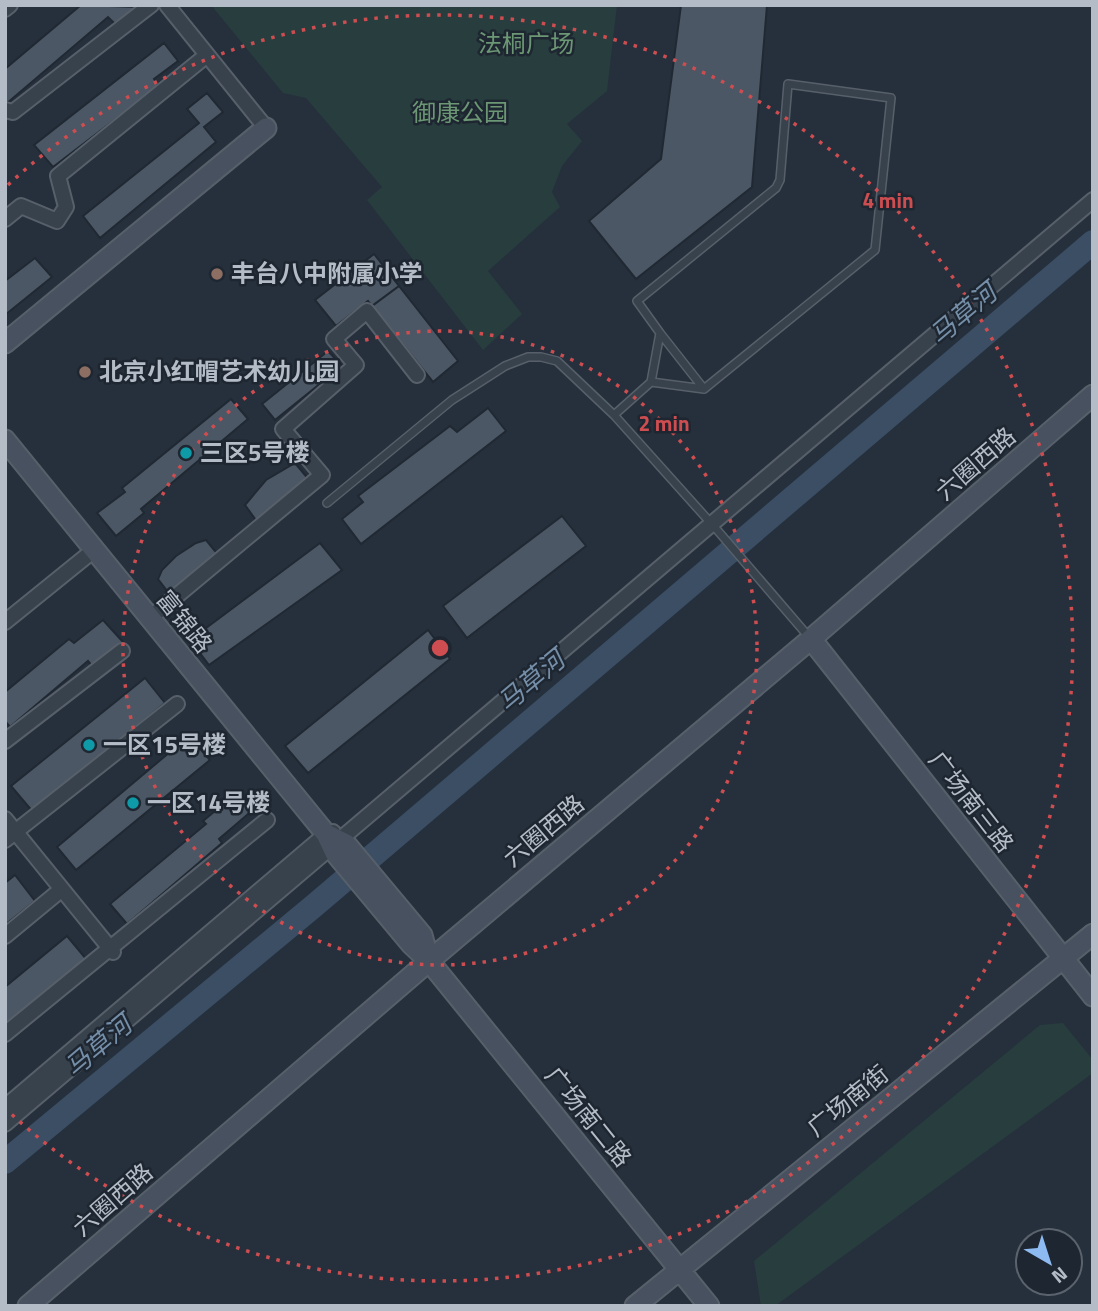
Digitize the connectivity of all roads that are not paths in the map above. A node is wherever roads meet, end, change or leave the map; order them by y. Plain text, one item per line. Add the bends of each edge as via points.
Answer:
1 (10, 5) edge
2 (151, 5) edge
3 (167, 5) edge
4 (5, 9) edge
5 (207, 54) junction
6 (5, 110) edge
7 (266, 128) joint
8 (1093, 200) edge
9 (5, 219) edge
10 (660, 333) junction
11 (5, 343) edge
12 (417, 375) dead end
13 (651, 382) junction
14 (705, 389) junction
15 (1093, 395) edge
16 (614, 415) junction
17 (5, 440) edge
18 (327, 503) dead end
19 (715, 527) junction
20 (94, 550) junction
21 (150, 618) junction
22 (5, 622) edge
23 (811, 639) junction
24 (122, 651) dead end
25 (177, 704) dead end
26 (5, 741) edge
27 (5, 819) edge
28 (267, 820) dead end
29 (10, 836) edge
30 (335, 844) junction
31 (62, 889) junction
32 (1093, 934) edge
33 (5, 936) edge
34 (112, 950) junction
35 (1063, 957) junction
36 (429, 961) junction
37 (1093, 996) edge
38 (5, 1034) edge
39 (5, 1107) edge
40 (5, 1124) edge
41 (680, 1269) junction
42 (28, 1306) edge
43 (635, 1306) edge
44 (709, 1306) edge

1 - 4 street
2 - 6 street via 13,112
3 - 5 street
5 - 7 street
5 - 9 street via 58,176 66,207 57,221 21,206
7 - 11 street
8 - 19 street
10 - 13 lane
10 - 14 lane
10 - 14 lane via 637,301 776,188 788,84 891,98 875,250
12 - 21 street via 367,311 334,339 356,365 283,429 321,475
13 - 14 lane
13 - 16 lane
15 - 23 street, 六圈西路
16 - 18 lane via 557,361 528,356 452,400
16 - 19 lane
17 - 20 street, 富锦路
19 - 23 lane
19 - 30 street
20 - 21 street, 富锦路
20 - 22 street
21 - 30 street, 富锦路
23 - 35 street, 广场南三路
23 - 36 street, 六圈西路
24 - 26 street
25 - 29 street
27 - 29 street
28 - 34 street
29 - 31 street
30 - 36 street, 富锦路
30 - 39 street
30 - 40 street
31 - 33 street
31 - 34 street
32 - 35 street, 广场南街
34 - 38 street
35 - 37 street, 广场南三路
35 - 41 street, 广场南街
36 - 41 street, 广场南二路
36 - 42 street, 六圈西路
41 - 43 street, 广场南街
41 - 44 street, 广场南二路

